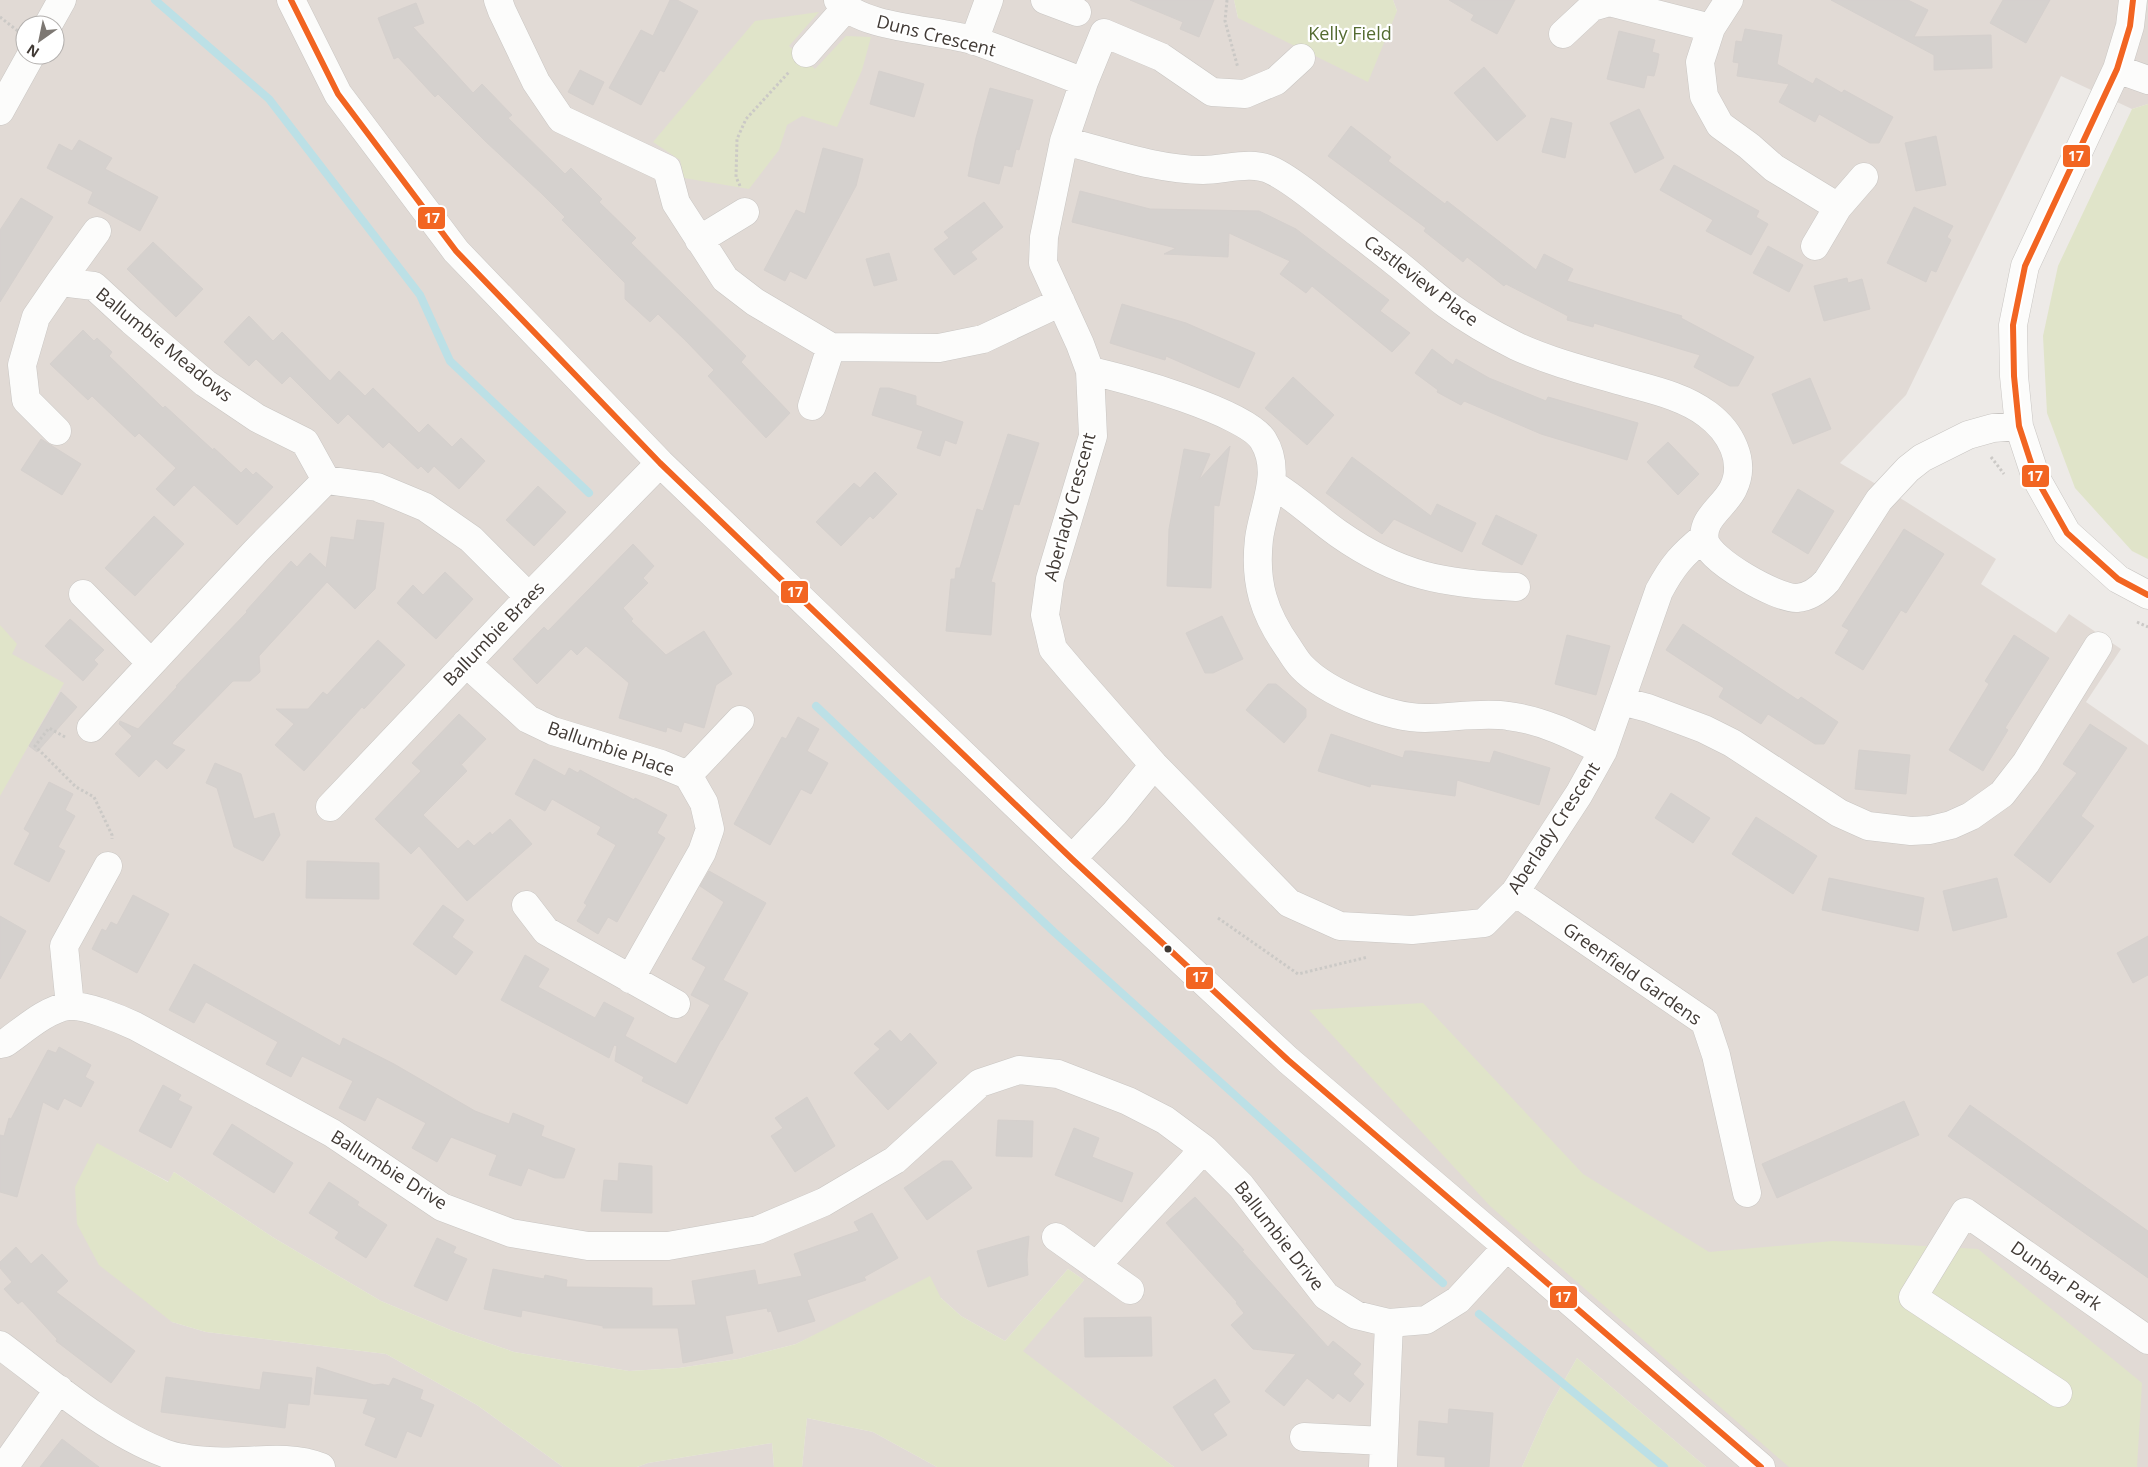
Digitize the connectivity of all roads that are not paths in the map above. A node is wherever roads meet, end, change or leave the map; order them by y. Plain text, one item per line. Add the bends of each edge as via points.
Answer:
1 (62, 0) edge
2 (291, 0) edge
3 (498, 0) edge
4 (989, 0) edge
5 (1045, 0) edge
6 (1729, 0) edge
7 (2133, 0) edge
8 (842, 4) edge
9 (1077, 12) dead end
10 (54, 15) edge
11 (1711, 28) junction
12 (1563, 34) dead end
13 (974, 41) junction
14 (806, 53) road end
15 (1301, 58) dead end
16 (26, 65) edge
17 (2117, 69) junction
18 (2148, 80) edge
19 (1084, 82) junction
20 (0, 112) edge
21 (1064, 141) junction
22 (1864, 177) dead end
23 (744, 202) road end
24 (1838, 208) junction
25 (97, 231) dead end
26 (699, 240) junction
27 (1815, 246) dead end
28 (60, 282) junction
29 (1061, 302) junction
30 (831, 347) junction
31 (1090, 371) junction
32 (812, 406) dead end
33 (2019, 426) junction
34 (57, 430) dead end
35 (660, 463) junction
36 (326, 480) junction
37 (1272, 484) junction
38 (1704, 537) junction
39 (1516, 587) dead end
40 (83, 594) dead end
41 (2148, 595) edge
42 (529, 597) junction
43 (2098, 646) dead end
44 (151, 663) junction
45 (466, 664) junction
46 (1621, 701) junction
47 (740, 720) dead end
48 (91, 728) road end
49 (1602, 751) junction
50 (1154, 765) junction
51 (688, 775) junction
52 (330, 807) dead end
53 (1072, 859) junction
54 (108, 866) road end
55 (1515, 892) junction
56 (526, 905) dead end
57 (630, 978) junction
58 (676, 1004) dead end
59 (70, 1006) junction
60 (0, 1044) edge
61 (1204, 1149) junction
62 (1747, 1193) dead end
63 (1056, 1237) dead end
64 (1507, 1247) junction
65 (1096, 1266) junction
66 (1130, 1290) dead end
67 (1389, 1323) junction
68 (2148, 1340) edge
69 (0, 1345) edge
70 (59, 1389) junction
71 (2058, 1394) dead end
72 (1304, 1437) dead end
73 (1384, 1454) edge
74 (4, 1467) edge
75 (322, 1467) edge
76 (1761, 1467) edge

1 - 10 street
2 - 35 street via 338,94 456,251
3 - 26 street via 536,82 561,119 667,170 676,203
4 - 13 street
5 - 9 street
6 - 11 street
7 - 17 street via 2130,26
8 - 13 street, Duns Crescent via 866,19
8 - 14 street, Duns Crescent
11 - 12 street via 1609,2 1592,7
11 - 24 street via 1700,62 1704,96 1720,124 1774,168
13 - 19 street, Duns Crescent
15 - 19 street, Aberlady Crescent via 1276,81 1245,94 1212,92 1161,56 1104,33
16 - 20 street
17 - 18 street
17 - 33 street via 2025,266 2013,325
19 - 21 street, Aberlady Crescent
21 - 29 street, Aberlady Crescent via 1043,254 1043,263
21 - 38 street, Castleview Place via 1162,166 1202,170 1256,164 1273,170 1446,304 1486,330 1518,347 1565,364 1664,393 1706,414 1720,425 1733,443 1738,474 1732,490 1708,520
22 - 24 street
23 - 26 street
24 - 27 street
25 - 28 street
26 - 30 street via 725,279 755,302
28 - 34 street via 36,317 22,365 26,400
28 - 36 street, Ballumbie Meadows via 94,286 205,383 258,418 305,442
29 - 30 street via 982,339 939,348
29 - 31 street, Aberlady Crescent
30 - 32 street
31 - 37 street via 1128,379 1216,410 1240,422 1263,439 1271,459
31 - 50 street, Aberlady Crescent via 1093,436 1050,579 1045,614 1053,649
33 - 38 street via 1992,428 1968,435 1922,458 1908,469 1879,500 1827,581 1809,595 1797,598 1773,593 1715,557
33 - 41 street via 2036,478 2067,532 2118,580
35 - 42 street, Ballumbie Braes
35 - 53 street
36 - 42 street via 378,487 425,507 471,539
36 - 44 street
37 - 39 street via 1378,560 1403,570 1456,582
37 - 49 street via 1259,539 1260,585 1263,603 1274,628 1302,667 1334,690 1394,715 1423,718 1507,715 1566,732
38 - 46 street, Aberlady Crescent via 1671,568 1659,591
40 - 44 street
42 - 45 street, Ballumbie Braes
43 - 46 street via 2009,787 1971,816 1930,830 1868,826 1826,805 1740,748 1704,729
44 - 48 street
45 - 51 street, Ballumbie Place via 528,719 553,731
45 - 52 street, Ballumbie Braes
46 - 49 street, Aberlady Crescent
47 - 51 street, Ballumbie Place
49 - 55 street, Aberlady Crescent
50 - 53 street via 1116,813
50 - 55 street, Aberlady Crescent via 1289,903 1340,926 1412,930 1484,923
51 - 57 street, Ballumbie Place via 704,803 710,829 702,852
53 - 64 street via 1288,1060
54 - 59 street via 64,946
55 - 62 street, Greenfield Gardens via 1704,1022 1716,1055
56 - 57 street via 546,931
57 - 58 street
59 - 60 street via 49,1014
59 - 61 street, Ballumbie Drive via 104,1013 135,1026 332,1133 442,1206 512,1233 588,1246 668,1246 758,1230 824,1202 895,1160 980,1084 1019,1070 1058,1074 1128,1100 1165,1120
61 - 65 street
61 - 67 street, Ballumbie Drive via 1241,1186 1326,1296 1356,1315
63 - 65 street
64 - 67 street, Ballumbie Drive via 1458,1300 1426,1320
64 - 76 street
65 - 66 street
67 - 73 street
68 - 71 street, Dunbar Park via 1964,1212 1913,1297
69 - 70 street
70 - 74 street
70 - 75 street via 123,1434 166,1454 209,1461 272,1459
72 - 73 street

